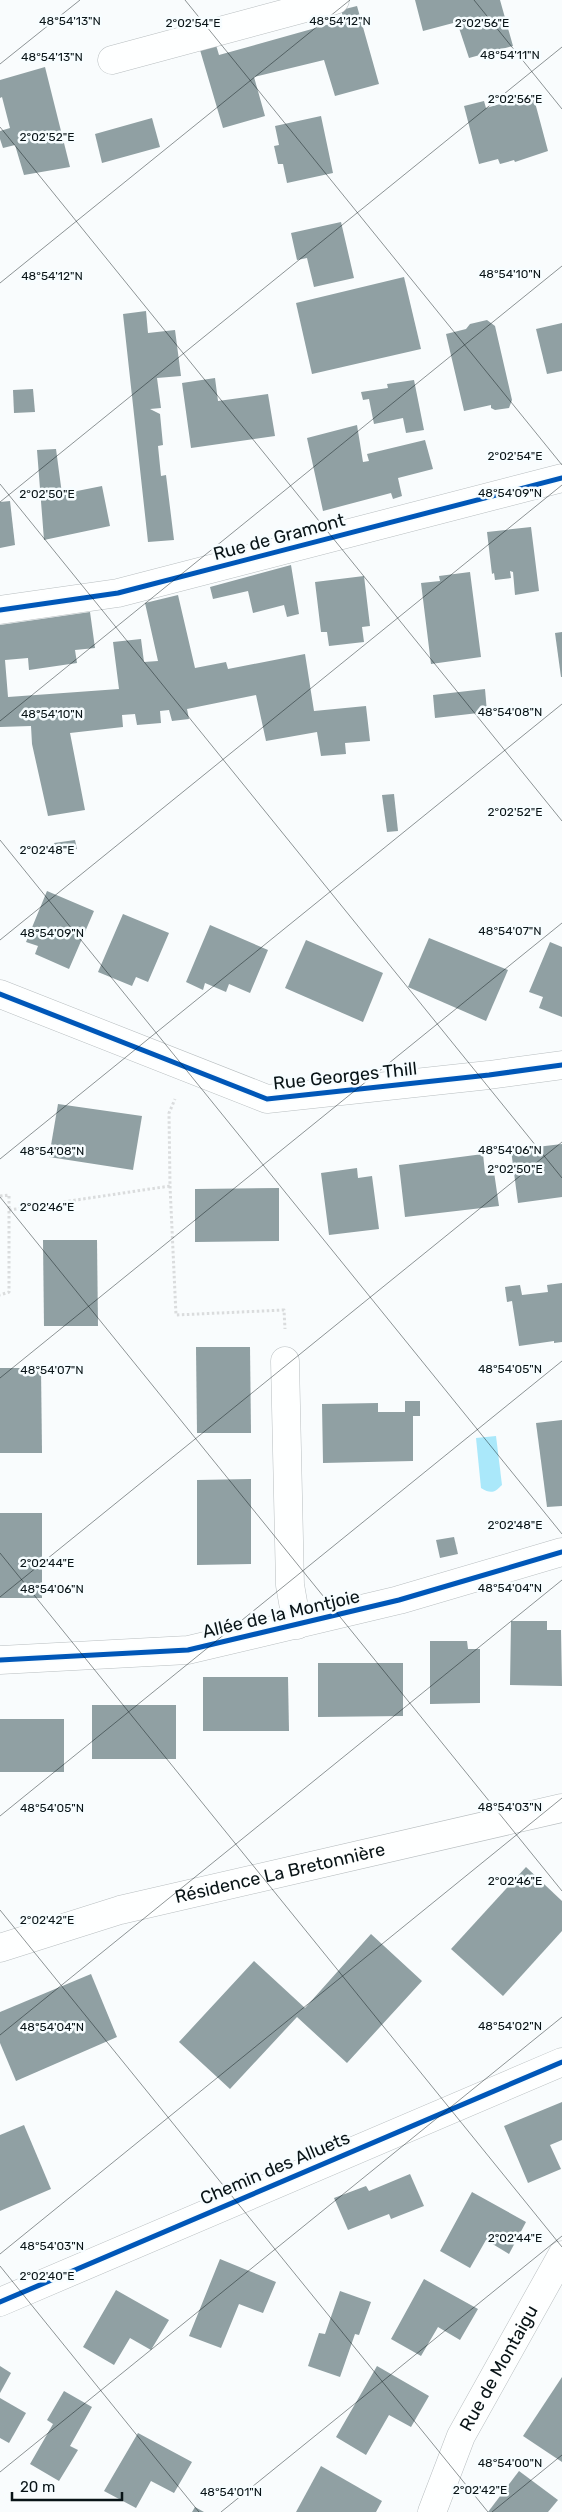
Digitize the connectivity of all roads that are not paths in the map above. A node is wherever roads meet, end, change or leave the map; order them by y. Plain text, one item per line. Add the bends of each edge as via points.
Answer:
1 (336, 0) edge
2 (112, 60) dead end
3 (562, 478) edge
4 (0, 610) edge
5 (0, 994) edge
6 (562, 1065) edge
7 (285, 1361) road end
8 (562, 1552) edge
9 (297, 1625) junction
10 (0, 1660) edge
11 (562, 1808) edge
12 (0, 1948) edge
13 (562, 2062) edge
14 (562, 2255) edge
15 (0, 2302) edge
16 (432, 2512) edge

1 - 2 street
3 - 4 street, Rue de Gramont via 118,593
5 - 6 street, Rue Georges Thill via 267,1099
7 - 9 street via 290,1585
8 - 9 street, Allée de la Montjoie via 399,1600
9 - 10 street, Allée de la Montjoie via 188,1650
11 - 12 street, Résidence La Bretonnière via 120,1910
13 - 15 street, Chemin des Alluets
14 - 16 street, Rue de Montaigu via 461,2436

